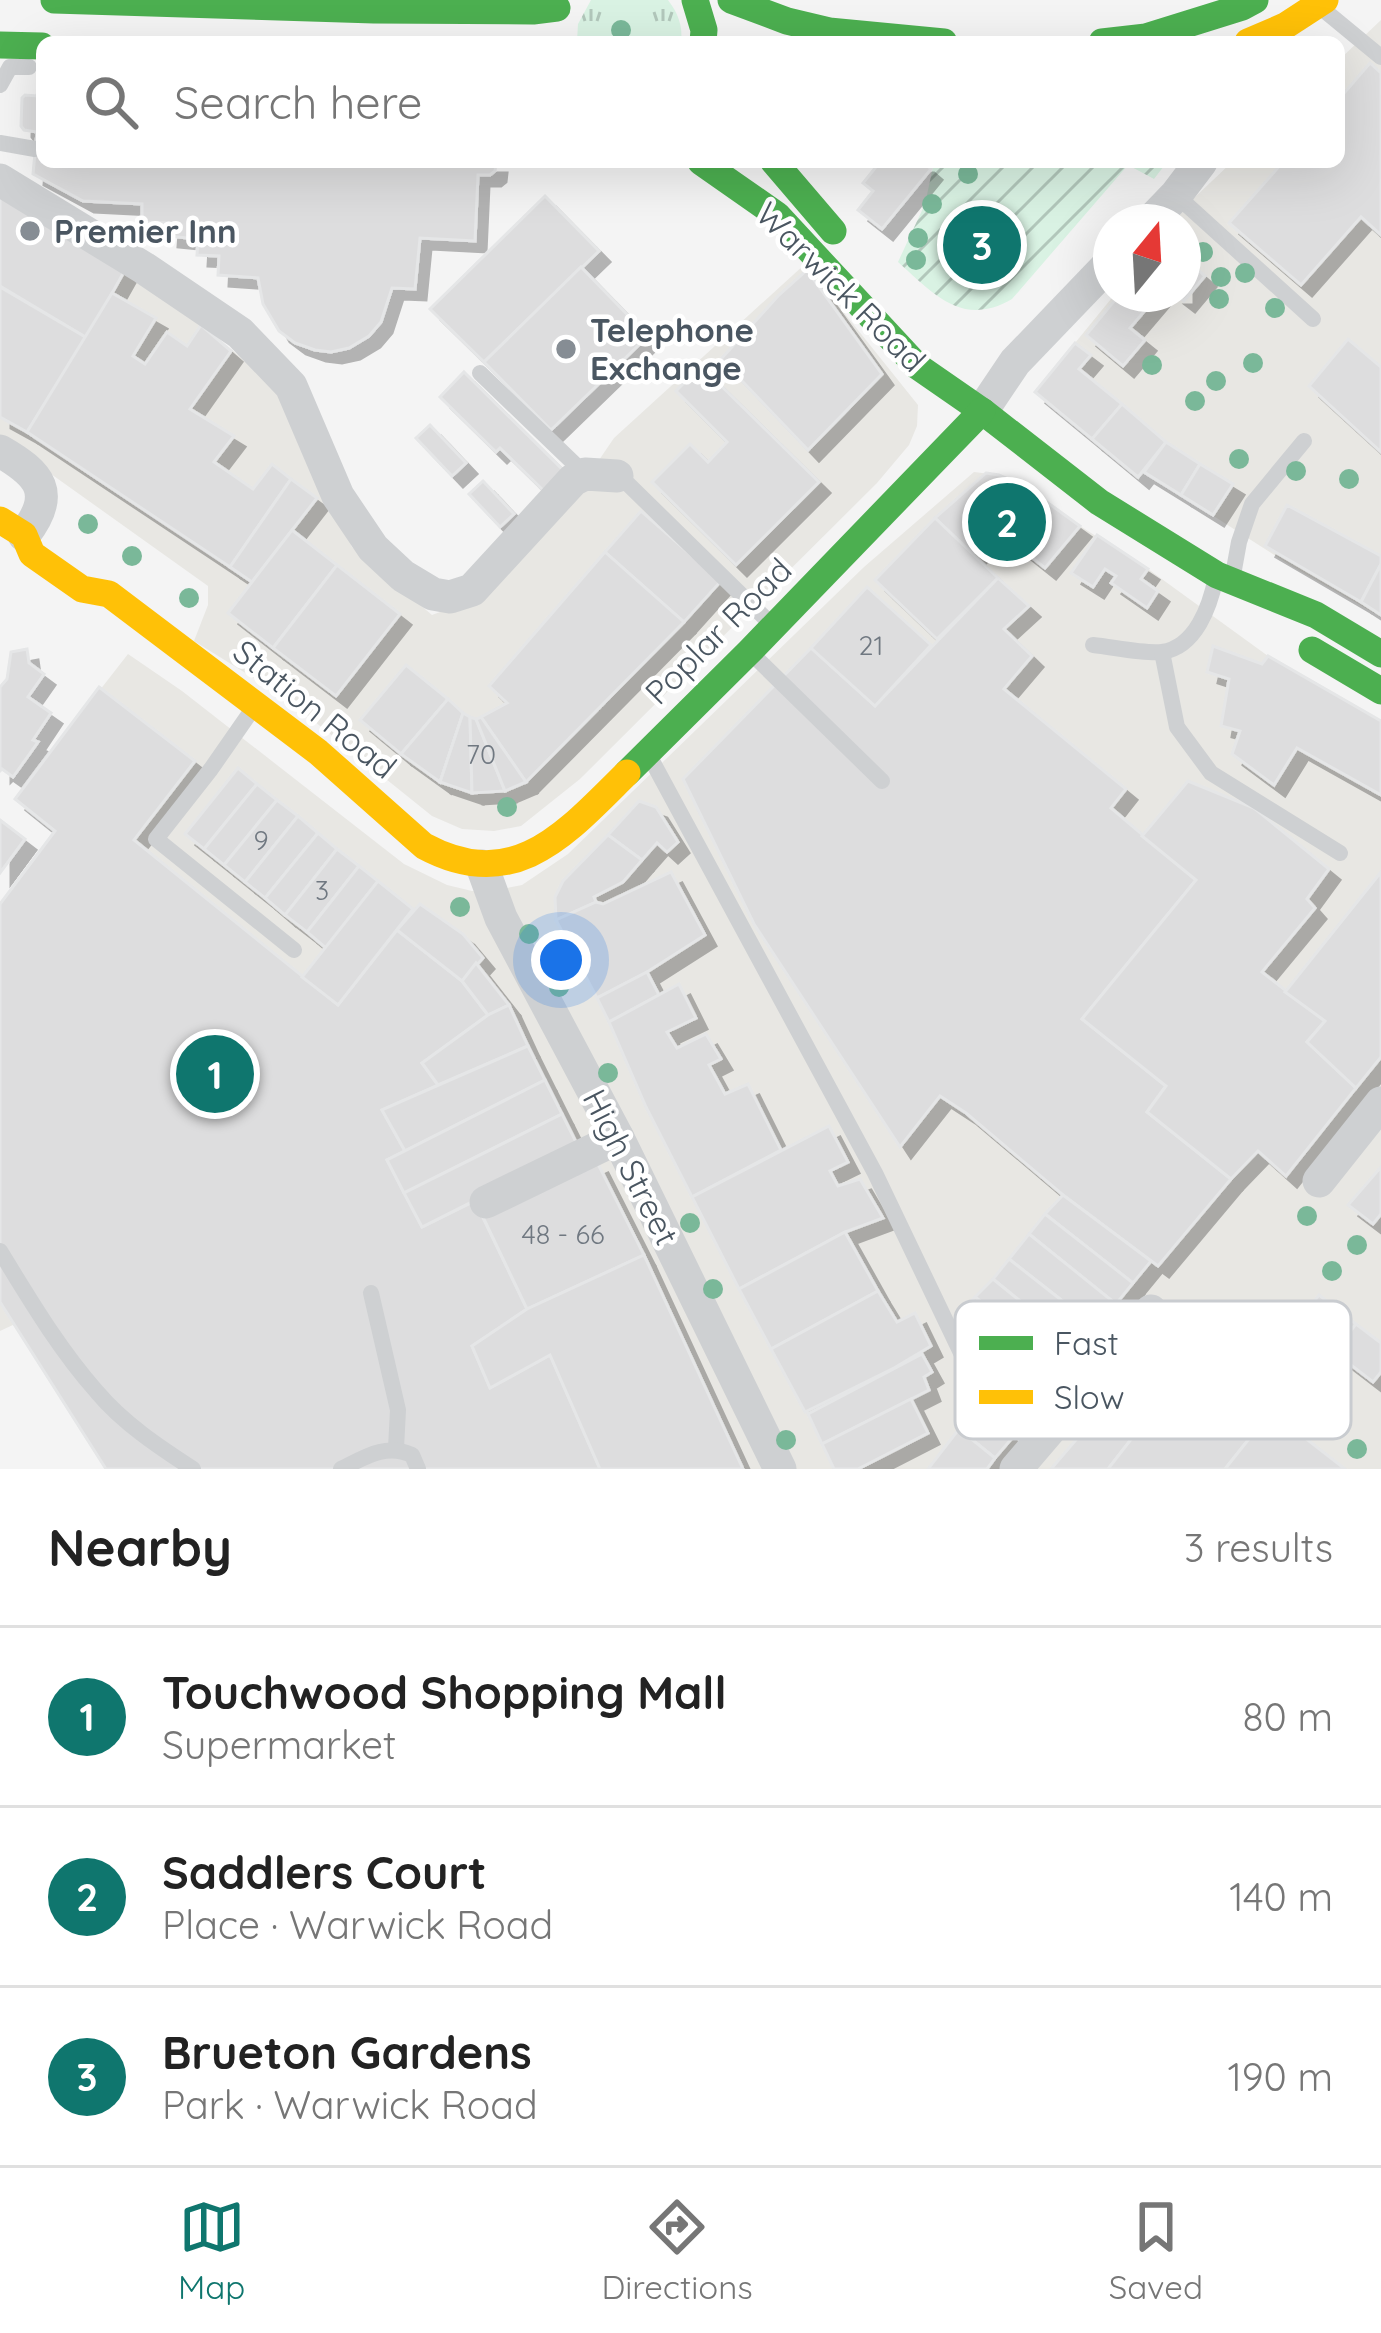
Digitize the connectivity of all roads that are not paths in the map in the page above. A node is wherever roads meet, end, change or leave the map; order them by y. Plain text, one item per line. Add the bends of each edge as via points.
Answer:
1 (54, 0) edge
2 (694, 0) edge
3 (730, 0) edge
4 (1255, 0) edge
5 (1322, 3) edge
6 (559, 4) edge
7 (554, 36) edge
8 (704, 36) edge
9 (876, 36) edge
10 (1152, 36) edge
11 (1262, 36) edge
12 (1308, 36) edge
13 (0, 45) edge
14 (36, 46) edge
15 (1381, 57) edge
16 (36, 67) edge
17 (0, 85) edge
18 (0, 142) edge
19 (35, 149) dead end
20 (710, 168) edge
21 (779, 168) edge
22 (797, 168) edge
23 (1196, 168) edge
24 (0, 180) edge
25 (1176, 195) junction
26 (802, 197) junction
27 (1167, 204) edge
28 (854, 255) dead end
29 (1093, 281) edge
30 (900, 308) dead end
31 (1313, 319) dead end
32 (480, 373) dead end
33 (982, 411) junction
34 (1304, 441) dead end
35 (0, 451) edge
36 (601, 475) junction
37 (12, 527) edge
38 (2, 569) edge
39 (1224, 578) junction
40 (773, 627) junction
41 (1094, 645) dead end
42 (749, 652) junction
43 (1162, 652) junction
44 (1381, 654) edge
45 (1381, 692) edge
46 (256, 705) junction
47 (647, 753) junction
48 (882, 781) dead end
49 (1340, 853) dead end
50 (482, 866) junction
51 (294, 950) dead end
52 (1381, 1102) edge
53 (618, 1138) junction
54 (1319, 1181) dead end
55 (486, 1202) dead end
56 (0, 1251) edge
57 (371, 1293) dead end
58 (955, 1340) edge
59 (1041, 1439) edge
60 (396, 1448) junction
61 (193, 1469) edge
62 (341, 1469) edge
63 (418, 1469) edge
64 (780, 1469) edge
65 (1016, 1469) edge

1 - 6 main road via 374,10 533,11
2 - 8 main road
3 - 9 main road via 830,32
4 - 10 main road
5 - 11 main road
5 - 12 street
5 - 15 lane
6 - 7 main road
13 - 14 main road
16 - 17 lane via 10,67
18 - 19 lane
20 - 33 main road, Warwick Road via 776,214 916,366
21 - 26 main road, Warwick Road
22 - 26 main road
23 - 25 street
24 - 36 street via 240,333 291,386 338,496 373,548 433,595 472,590 573,480
25 - 27 street
25 - 31 lane
26 - 28 main road, Warwick Road
29 - 33 street
30 - 33 main road, Warwick Road
32 - 36 lane
33 - 39 main road, Warwick Road via 1099,502
33 - 40 main road, Poplar Road
34 - 39 lane via 1252,504
35 - 37 street via 38,481 34,521
36 - 40 lane via 629,484
37 - 38 main road
37 - 46 main road, Station Road via 32,554 82,589 109,594
39 - 43 lane via 1185,642
39 - 44 main road, Warwick Road via 1316,615
39 - 45 main road, Warwick Road via 1288,634
40 - 42 main road, Poplar Road
41 - 43 lane
42 - 47 main road, Poplar Road
42 - 48 lane
43 - 49 lane via 1177,727 1211,773
46 - 50 main road, Station Road via 424,847
46 - 51 lane via 156,839
47 - 50 main road, Poplar Road via 562,836 527,856
47 - 58 lane via 875,1173
50 - 53 street, High Street via 501,918
52 - 54 street
53 - 55 street
53 - 64 street, High Street
56 - 61 lane via 99,1395
57 - 60 lane via 398,1410
59 - 65 street
60 - 62 lane
60 - 63 lane

